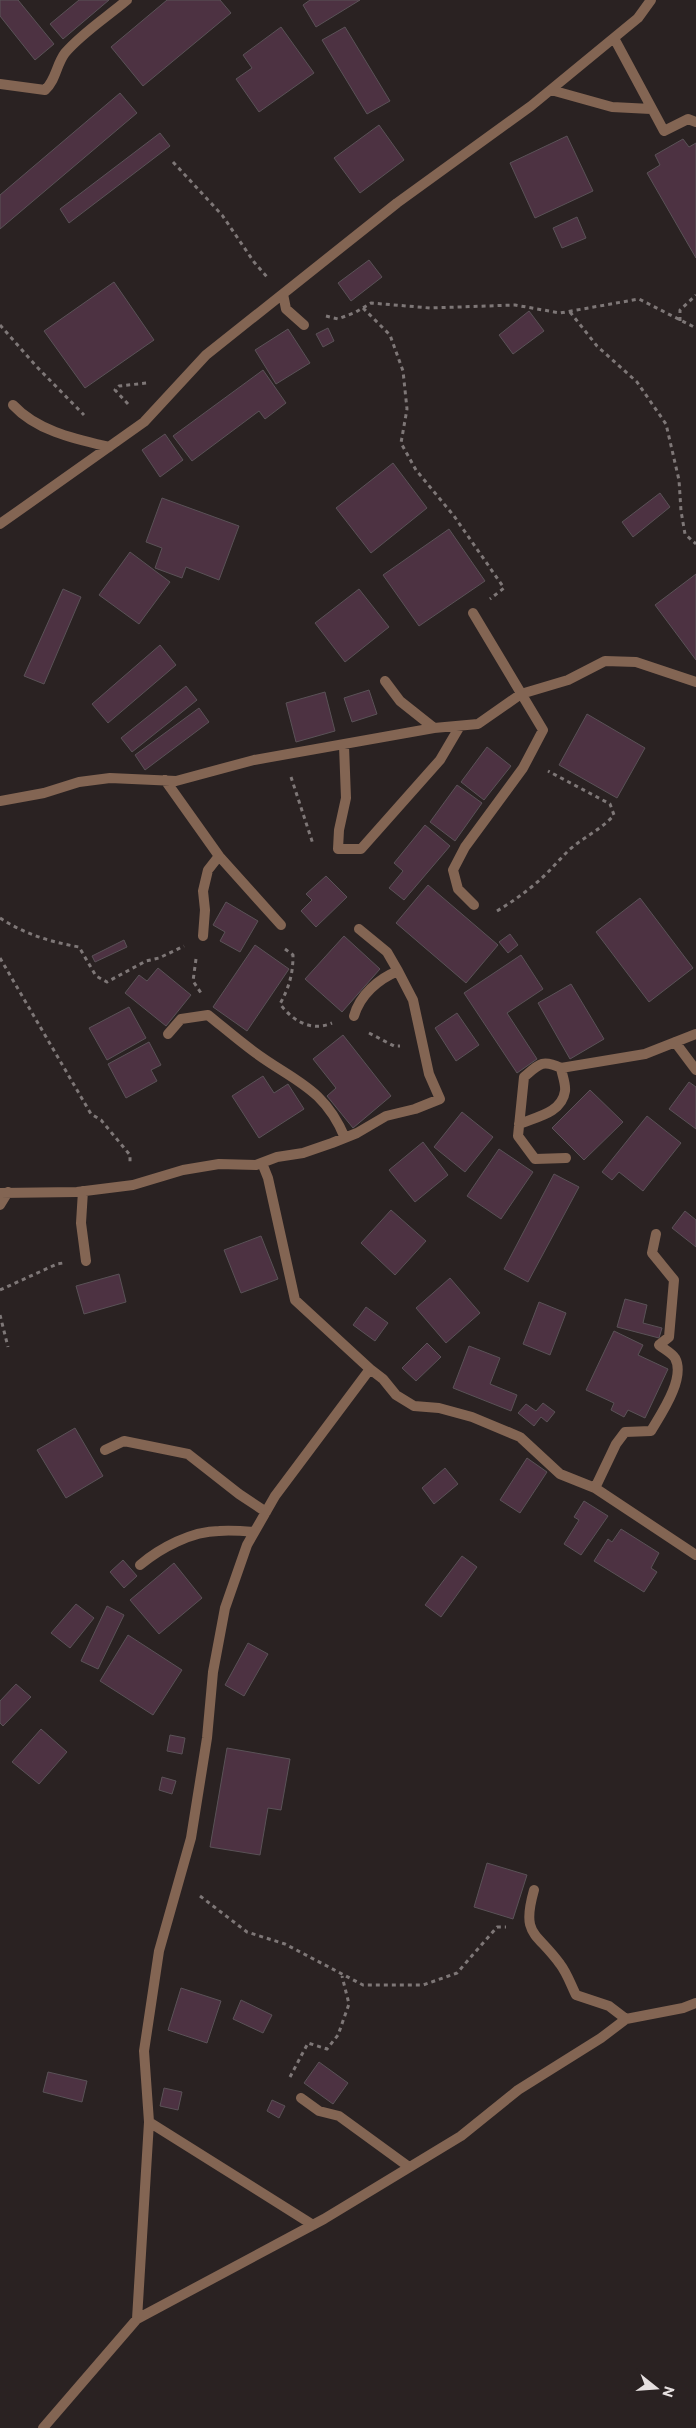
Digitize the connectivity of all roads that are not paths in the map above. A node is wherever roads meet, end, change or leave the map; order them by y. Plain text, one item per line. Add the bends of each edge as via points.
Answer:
1 (127, 0) edge
2 (651, 0) edge
3 (614, 38) junction
4 (0, 84) edge
5 (551, 90) junction
6 (651, 109) junction
7 (696, 122) edge
8 (283, 294) junction
9 (304, 325) road end
10 (13, 405) dead end
11 (109, 447) junction
12 (0, 524) edge
13 (473, 613) road end
14 (385, 681) dead end
15 (696, 682) edge
16 (521, 694) junction
17 (460, 726) junction
18 (434, 728) junction
19 (344, 746) junction
20 (165, 780) junction
21 (0, 802) edge
22 (219, 856) junction
23 (474, 904) road end
24 (281, 926) road end
25 (359, 929) dead end
26 (203, 936) road end
27 (398, 971) junction
28 (354, 1016) road end
29 (168, 1034) dead end
30 (696, 1034) edge
31 (675, 1042) junction
32 (561, 1068) junction
33 (696, 1070) edge
34 (519, 1124) junction
35 (345, 1138) junction
36 (566, 1158) dead end
37 (262, 1163) junction
38 (83, 1191) junction
39 (4, 1193) edge
40 (0, 1205) edge
41 (656, 1234) dead end
42 (86, 1261) road end
43 (370, 1369) junction
44 (105, 1450) dead end
45 (595, 1488) junction
46 (266, 1512) junction
47 (254, 1532) junction
48 (696, 1555) edge
49 (140, 1564) dead end
50 (534, 1890) dead end
51 (696, 2003) edge
52 (626, 2019) junction
53 (301, 2098) road end
54 (149, 2122) junction
55 (409, 2168) junction
56 (313, 2225) junction
57 (137, 2319) junction
58 (43, 2428) edge

1 - 4 street via 71,46 59,60 52,84 45,90
2 - 3 street via 638,18
3 - 5 street
3 - 6 street
5 - 6 street via 612,107
5 - 8 street via 397,203
6 - 7 street via 664,131 688,119
8 - 9 street via 286,310
8 - 11 street via 206,355 144,422
10 - 11 street via 23,416 68,438
11 - 12 street
13 - 16 street
14 - 18 street via 400,701
15 - 16 street via 636,662 605,661 568,680
16 - 17 street via 478,724
16 - 23 street via 543,730 524,768 465,847 453,870 458,889
17 - 18 street
17 - 19 street via 440,760 361,849 338,848 346,798
18 - 19 street
19 - 20 street via 254,760 176,781
20 - 21 street via 110,778 78,782
20 - 22 street
22 - 24 street
22 - 26 street via 208,870 203,891
25 - 27 street via 387,952
27 - 28 street via 384,977 364,997
27 - 35 street via 413,1000 428,1074 440,1099 386,1116
29 - 35 street via 181,1019 208,1015 253,1051 306,1084 338,1121
30 - 31 street
31 - 32 street via 645,1054
31 - 33 street
32 - 34 street via 565,1091 561,1103 547,1114
32 - 34 street via 548,1062 537,1065 524,1076
34 - 36 street via 518,1136 535,1159
35 - 37 street
37 - 38 street via 219,1164 138,1183
37 - 43 street via 295,1300
38 - 39 street
38 - 42 street via 81,1223
39 - 40 street
41 - 45 street via 652,1252 674,1280 669,1338 660,1345 674,1357 678,1373 669,1399 651,1431 625,1432
43 - 45 street via 396,1395 414,1406 439,1408 472,1417 520,1437 560,1474
43 - 46 street
44 - 46 street via 124,1441 188,1454
45 - 48 street
46 - 47 street
47 - 49 street via 217,1530 180,1540
47 - 54 street via 226,1608 213,1672 207,1738 191,1838 159,1951 144,2051
50 - 52 street via 529,1910 530,1930 561,1964 576,1995 609,2006
51 - 52 street
52 - 55 street via 518,2090 461,2136
53 - 55 street via 319,2112 339,2116
54 - 56 street
54 - 57 street
55 - 56 street
56 - 57 street
57 - 58 street

